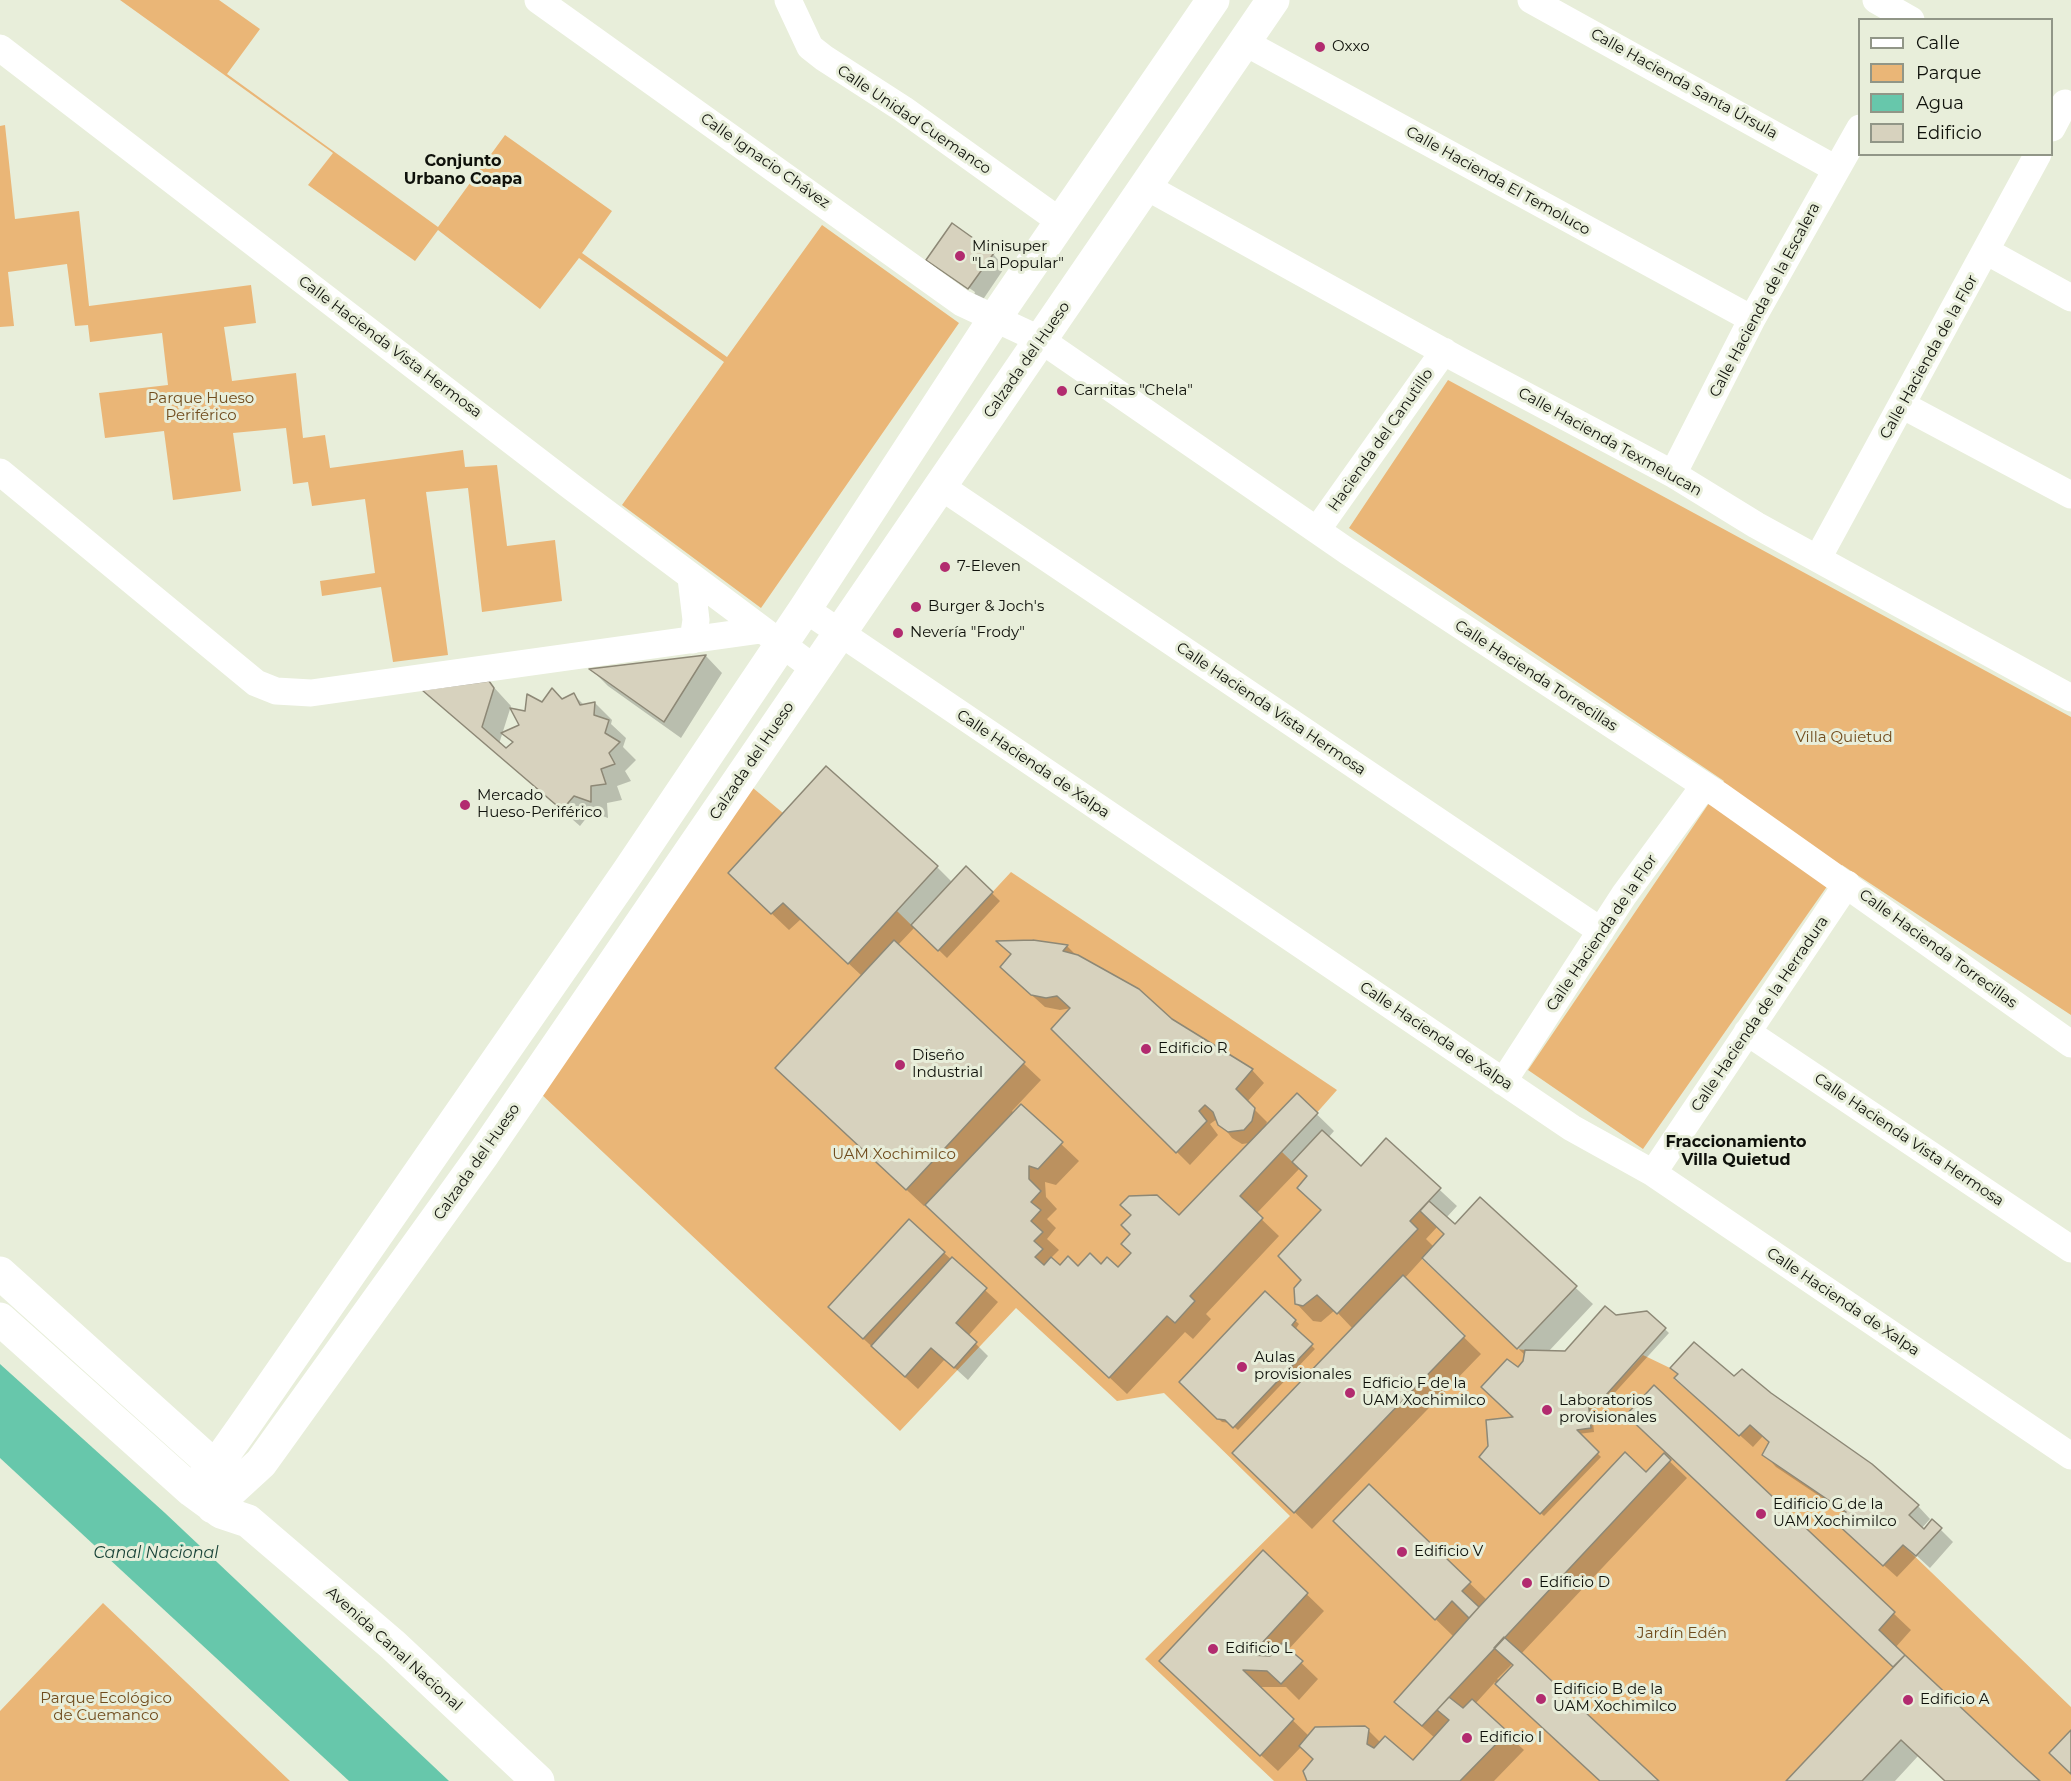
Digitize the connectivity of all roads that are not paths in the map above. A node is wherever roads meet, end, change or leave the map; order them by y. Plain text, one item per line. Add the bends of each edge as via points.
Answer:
1 (538, 0) edge
2 (788, 0) edge
3 (1213, 0) edge
4 (1273, 0) edge
5 (1531, 0) edge
6 (1876, 0) edge
7 (1908, 18) edge
8 (1244, 42) junction
9 (0, 48) edge
10 (2063, 101) edge
11 (2053, 126) edge
12 (1858, 131) edge
13 (2037, 156) edge
14 (1836, 169) junction
15 (1147, 187) junction
16 (1061, 222) junction
17 (1986, 252) junction
18 (2071, 298) edge
19 (995, 318) junction
20 (1752, 320) junction
21 (1041, 340) junction
22 (1444, 351) junction
23 (1902, 405) junction
24 (0, 472) edge
25 (1673, 474) junction
26 (940, 486) junction
27 (2071, 495) edge
28 (1317, 530) junction
29 (1818, 558) junction
30 (691, 578) junction
31 (806, 609) junction
32 (840, 633) junction
33 (771, 637) junction
34 (693, 640) junction
35 (815, 669) junction
36 (2071, 698) edge
37 (1704, 786) junction
38 (1847, 884) junction
39 (1601, 931) junction
40 (1747, 1032) junction
41 (2071, 1044) edge
42 (1503, 1082) junction
43 (1653, 1173) junction
44 (2071, 1249) edge
45 (0, 1273) edge
46 (0, 1319) edge
47 (168, 1425) junction
48 (244, 1426) junction
49 (2071, 1456) edge
50 (214, 1488) junction
51 (538, 1781) edge

1 - 19 street, Calle Ignacio Chávez via 962,303
2 - 16 street, Calle Unidad Cuemanco via 810,47
3 - 16 main road
4 - 8 main road, Calzada del Hueso
5 - 14 street, Calle Hacienda Santa Úrsula
6 - 7 street
8 - 15 main road, Calzada del Hueso
8 - 20 street, Calle Hacienda El Temoluco
9 - 30 street, Calle Hacienda Vista Hermosa
10 - 11 street
12 - 14 street, Calle Hacienda de la Escalera
13 - 17 street, Calle Hacienda de la Flor
14 - 20 street, Calle Hacienda de la Escalera
15 - 21 main road, Calzada del Hueso
15 - 22 street, Calle Hacienda Texmelucan
16 - 19 main road
17 - 18 street
17 - 23 street, Calle Hacienda de la Flor
19 - 21 street, Calle Hacienda Torrecillas
19 - 31 main road
20 - 25 street, Calle Hacienda de la Escalera
21 - 26 main road, Calzada del Hueso
21 - 28 street, Calle Hacienda Torrecillas
22 - 25 street, Calle Hacienda Texmelucan
22 - 28 street, Hacienda del Canutillo
23 - 27 street
23 - 29 street, Calle Hacienda de la Flor
24 - 34 street via 267,689 311,693
25 - 29 street, Calle Hacienda Texmelucan
26 - 32 main road, Calzada del Hueso
26 - 39 street, Calle Hacienda Vista Hermosa
28 - 37 street, Calle Hacienda Torrecillas
29 - 36 street, Calle Hacienda Texmelucan
30 - 33 street, Calle Hacienda Vista Hermosa
30 - 34 street via 696,621
31 - 32 street, Calle Hacienda de Xalpa
31 - 33 main road
32 - 35 main road, Calzada del Hueso
32 - 42 street, Calle Hacienda de Xalpa
33 - 34 street
33 - 35 street, Calle Hacienda Vista Hermosa
33 - 48 main road
35 - 50 main road, Calzada del Hueso via 484,1153 261,1463
37 - 38 street, Calle Hacienda Torrecillas
37 - 39 street, Calle Hacienda de la Flor
38 - 40 street, Calle Hacienda de la Herradura
38 - 41 street, Calle Hacienda Torrecillas
39 - 42 street, Calle Hacienda de la Flor
40 - 43 street, Calle Hacienda de la Herradura
40 - 44 street, Calle Hacienda Vista Hermosa
42 - 43 street, Calle Hacienda de Xalpa via 1572,1128
43 - 49 street, Calle Hacienda de Xalpa
45 - 47 main road, Avenida Canal Nacional
46 - 50 main road, Avenida Canal Nacional
47 - 48 main road via 209,1438
47 - 50 main road, Avenida Canal Nacional
48 - 50 main road
50 - 51 main road, Avenida Canal Nacional via 393,1645

